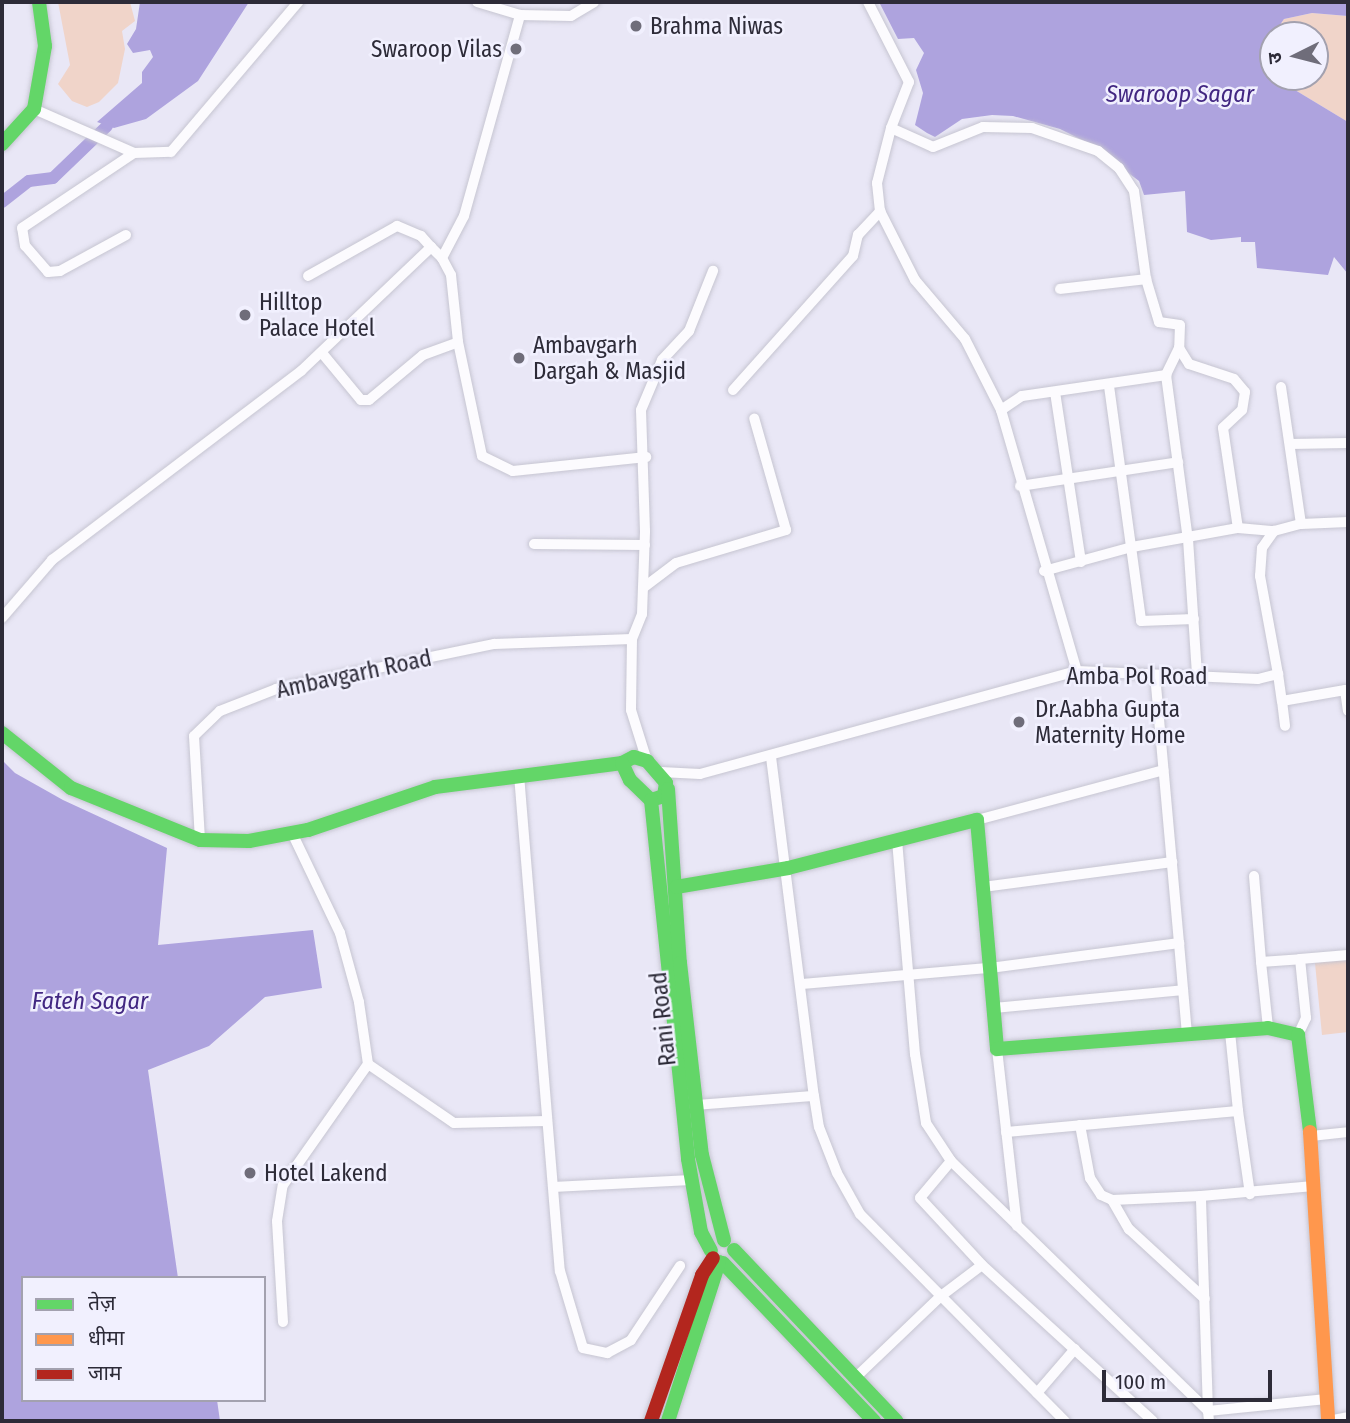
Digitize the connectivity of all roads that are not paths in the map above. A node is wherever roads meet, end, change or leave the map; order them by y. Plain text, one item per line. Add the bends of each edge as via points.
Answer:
1 (39, 2) edge
2 (298, 2) edge
3 (477, 2) edge
4 (594, 2) edge
5 (868, 2) edge
6 (520, 15) junction
7 (34, 109) junction
8 (891, 128) junction
9 (2, 144) edge
10 (134, 153) junction
11 (880, 211) junction
12 (126, 234) dead end
13 (430, 247) junction
14 (442, 258) junction
15 (713, 271) dead end
16 (308, 276) dead end
17 (1146, 279) junction
18 (1060, 289) dead end
19 (458, 342) junction
20 (1179, 348) junction
21 (322, 353) junction
22 (1166, 375) junction
23 (1109, 386) junction
24 (1281, 387) dead end
25 (733, 390) dead end
26 (1055, 393) junction
27 (1001, 410) junction
28 (754, 418) dead end
29 (1348, 443) edge
30 (1290, 444) junction
31 (646, 457) junction
32 (1178, 462) junction
33 (1122, 471) junction
34 (1066, 479) junction
35 (1020, 486) junction
36 (1348, 522) edge
37 (1301, 524) junction
38 (1238, 528) junction
39 (1275, 531) junction
40 (1188, 539) junction
41 (534, 544) dead end
42 (645, 545) junction
43 (1132, 547) junction
44 (1081, 562) junction
45 (1044, 571) junction
46 (643, 588) junction
47 (2, 618) edge
48 (1194, 619) junction
49 (632, 639) junction
50 (1077, 671) junction
51 (1278, 674) junction
52 (1155, 675) junction
53 (1197, 675) junction
54 (1282, 701) junction
55 (1348, 711) edge
56 (1285, 726) dead end
57 (2, 733) edge
58 (771, 757) junction
59 (647, 761) junction
60 (622, 763) junction
61 (1163, 770) junction
62 (661, 772) junction
63 (519, 774) junction
64 (668, 789) junction
65 (651, 800) junction
66 (976, 820) junction
67 (292, 833) junction
68 (200, 840) junction
69 (897, 840) junction
70 (1172, 862) junction
71 (788, 868) junction
72 (1254, 876) dead end
73 (676, 887) junction
74 (982, 887) junction
75 (1179, 943) junction
76 (1348, 955) edge
77 (1300, 958) junction
78 (1261, 962) junction
79 (990, 968) junction
80 (908, 975) junction
81 (802, 984) junction
82 (1183, 990) junction
83 (993, 1008) junction
84 (1268, 1028) junction
85 (1230, 1032) junction
86 (1187, 1034) junction
87 (1298, 1035) junction
88 (997, 1049) junction
89 (368, 1064) junction
90 (814, 1096) junction
91 (696, 1105) junction
92 (1238, 1111) junction
93 (548, 1121) junction
94 (1080, 1125) junction
95 (1006, 1132) junction
96 (1348, 1132) edge
97 (1311, 1136) junction
98 (951, 1161) junction
99 (691, 1180) junction
100 (1314, 1186) junction
101 (553, 1187) junction
102 (1250, 1194) junction
103 (1201, 1196) junction
104 (1112, 1200) junction
105 (1017, 1227) junction
106 (729, 1245) junction
107 (717, 1258) junction
108 (982, 1265) junction
109 (680, 1266) dead end
110 (941, 1296) junction
111 (1205, 1299) junction
112 (283, 1322) dead end
113 (1075, 1349) junction
114 (854, 1380) junction
115 (1037, 1393) junction
116 (1326, 1399) junction
117 (1209, 1416) edge
118 (1348, 1417) edge
119 (1328, 1419) edge
120 (651, 1421) edge
121 (668, 1421) edge
122 (874, 1421) edge
123 (896, 1421) edge
124 (1065, 1421) edge
125 (1153, 1421) edge

1 - 7 main road via 45,47
2 - 10 street via 171,152
3 - 6 street
4 - 6 street via 571,16
5 - 8 street via 909,82
6 - 14 street via 464,216
7 - 9 main road
7 - 10 street
8 - 11 street via 877,183
8 - 17 street via 933,147 983,127 1032,128 1098,151 1119,168 1133,191
10 - 12 street via 22,228 24,246 48,272 60,271
11 - 25 street via 858,235 853,256
11 - 27 street via 915,280 965,339
13 - 14 street
13 - 16 street via 421,236 397,226
13 - 21 street
14 - 19 street via 451,275
15 - 31 street via 689,331 662,360 641,410
17 - 18 street
17 - 20 street via 1159,322 1180,325
19 - 21 street via 423,355 369,400 361,400
19 - 31 street via 482,456 513,471
20 - 22 street
20 - 38 street via 1189,364 1234,379 1245,392 1242,410 1223,428
21 - 47 street via 52,560
22 - 23 street
22 - 32 street
23 - 26 street
23 - 33 street
24 - 30 street
26 - 27 street via 1022,396
26 - 34 street
27 - 35 street
28 - 46 street via 786,530 676,563
29 - 30 street
30 - 37 street
31 - 42 street
32 - 33 street
32 - 40 street
33 - 34 street
33 - 43 street
34 - 35 street
34 - 44 street
35 - 45 street
36 - 37 street
37 - 39 street
38 - 39 street
38 - 40 street
39 - 51 street via 1262,548 1260,576
40 - 43 street
40 - 48 street
41 - 42 street
42 - 46 street
43 - 44 street
43 - 48 street via 1141,621
44 - 45 street
45 - 50 street
46 - 49 street via 642,614
48 - 53 street
49 - 59 street via 631,710
49 - 68 street, Ambavgarh Road via 494,644 276,689 220,711 194,736
50 - 52 street, Amba Pol Road
50 - 58 street, Amba Pol Road
51 - 53 street, Amba Pol Road via 1258,679
51 - 54 street
52 - 53 street, Amba Pol Road
52 - 61 street
54 - 55 street via 1345,690
54 - 56 street
57 - 68 main road via 72,788
58 - 62 street, Amba Pol Road via 700,774
58 - 71 street
59 - 60 main road via 634,757
59 - 62 main road
60 - 63 main road
60 - 65 main road via 630,780
61 - 66 street
61 - 70 street
62 - 64 main road, Rani Road
63 - 67 main road via 435,787
63 - 93 street
64 - 65 main road via 662,799
64 - 73 main road, Rani Road
65 - 99 main road
66 - 69 main road
66 - 74 main road
67 - 68 main road via 249,841
67 - 89 street via 340,933 359,1002
69 - 71 main road
69 - 80 street
70 - 74 street
70 - 75 street
71 - 73 main road
71 - 81 street
72 - 78 street
73 - 91 main road, Rani Road
74 - 79 main road
75 - 79 street
75 - 82 street
76 - 77 street
77 - 78 street
77 - 87 street via 1306,1018
78 - 84 street
79 - 80 street
79 - 83 main road
80 - 81 street
80 - 98 street via 926,1123
81 - 90 street
82 - 83 street
82 - 86 street
83 - 88 main road
84 - 85 main road
84 - 87 main road
85 - 86 main road
85 - 92 street
86 - 88 main road
87 - 97 main road
88 - 95 street
89 - 93 street via 454,1123
89 - 112 street via 283,1185 277,1221
90 - 91 street
90 - 110 street via 819,1127 860,1214
91 - 106 main road, Rani Road via 702,1155
92 - 94 street
92 - 102 street
93 - 101 street
94 - 95 street
94 - 104 street via 1090,1178 1101,1195
95 - 105 street
96 - 97 street
97 - 100 main road
98 - 105 street
98 - 108 street via 920,1198
99 - 101 street
99 - 107 main road via 701,1233
100 - 102 street
100 - 116 main road
101 - 109 street via 560,1271 583,1348 607,1353 631,1339
102 - 103 street
103 - 104 street
103 - 111 street
104 - 111 street via 1129,1229
105 - 117 street
106 - 107 main road via 732,1257
106 - 107 main road via 717,1242
106 - 114 main road, Rani Road
107 - 120 main road via 702,1275
107 - 121 main road
107 - 122 main road
108 - 110 street
108 - 113 street
110 - 114 street
110 - 115 street
111 - 117 street
113 - 115 street
113 - 125 street
114 - 123 main road, Rani Road
115 - 124 street
116 - 117 street
116 - 119 main road
118 - 119 street

